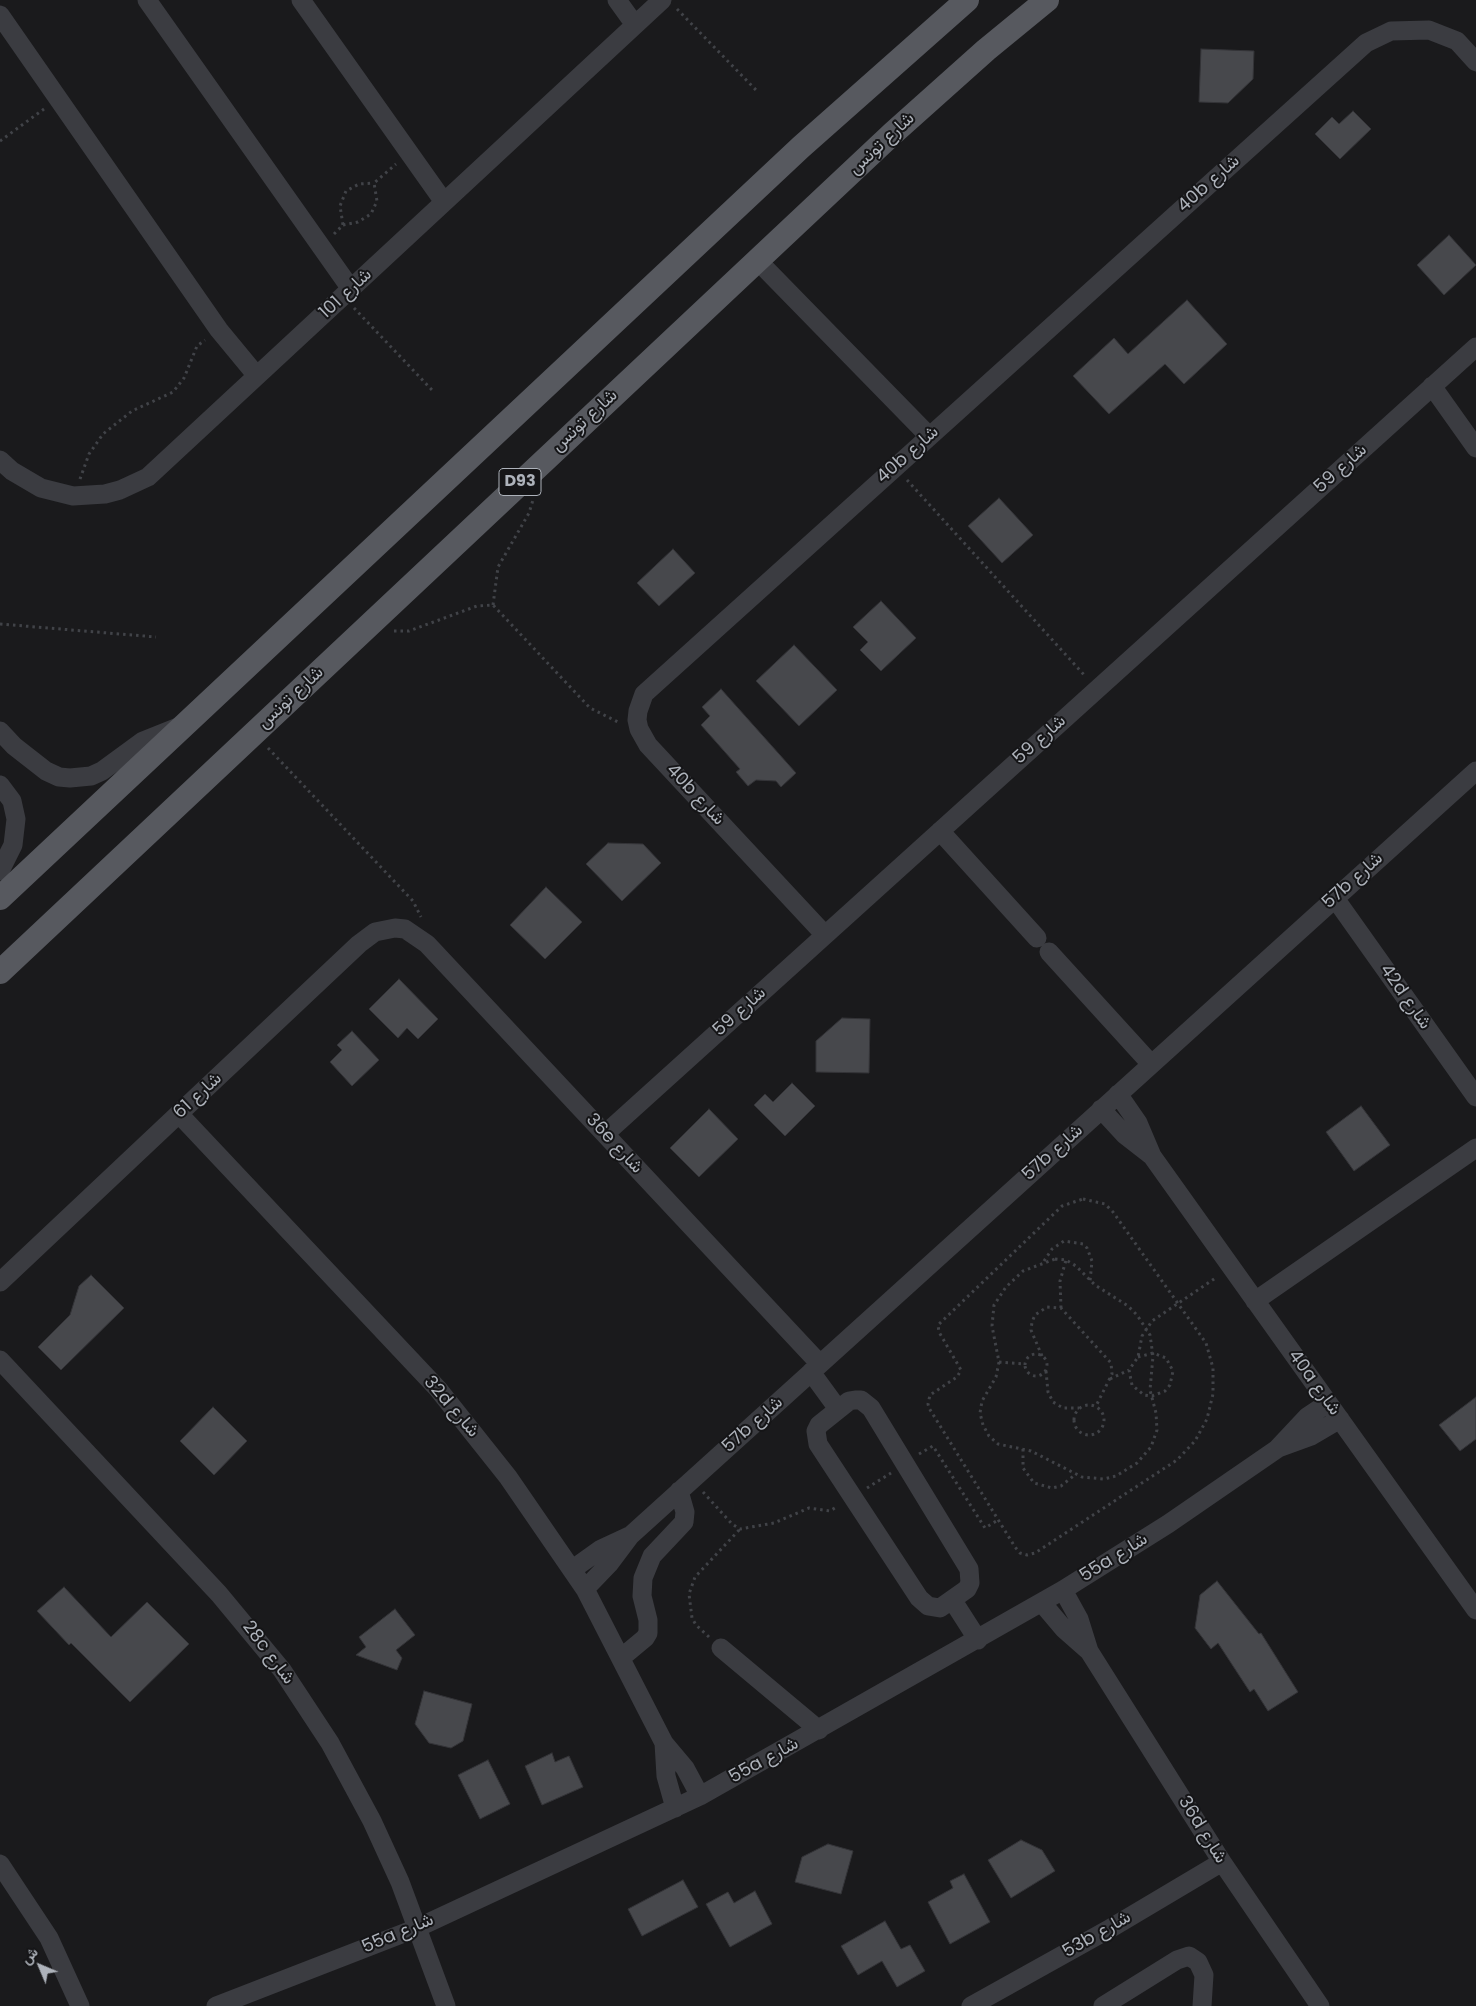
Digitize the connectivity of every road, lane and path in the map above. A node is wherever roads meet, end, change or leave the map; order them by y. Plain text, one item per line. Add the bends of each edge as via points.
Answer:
1 (147, 0) edge
2 (301, 0) edge
3 (617, 0) edge
4 (967, 0) edge
5 (1047, 0) edge
6 (668, 3) edge
7 (0, 15) edge
8 (635, 25) junction
9 (1476, 62) edge
10 (756, 90) dead end
11 (58, 98) junction
12 (0, 141) edge
13 (409, 152) junction
14 (374, 183) junction
15 (444, 202) junction
16 (343, 225) junction
17 (321, 246) junction
18 (757, 260) junction
19 (347, 293) junction
20 (219, 330) junction
21 (1476, 346) edge
22 (257, 376) junction
23 (1432, 386) junction
24 (432, 390) dead end
25 (929, 436) junction
26 (1476, 448) edge
27 (0, 460) edge
28 (894, 467) junction
29 (533, 470) junction
30 (73, 496) junction
31 (493, 605) junction
32 (374, 620) junction
33 (0, 624) edge
34 (156, 636) dead end
35 (1097, 689) junction
36 (184, 725) junction
37 (639, 729) junction
38 (0, 731) edge
39 (254, 733) junction
40 (1476, 771) edge
41 (0, 784) edge
42 (940, 831) junction
43 (0, 872) edge
44 (1334, 897) junction
45 (0, 898) edge
46 (405, 928) joint
47 (825, 935) junction
48 (1037, 938) dead end
49 (428, 944) junction
50 (1049, 952) dead end
51 (0, 972) edge
52 (1151, 1064) junction
53 (1118, 1094) junction
54 (1476, 1097) edge
55 (1101, 1109) junction
56 (179, 1114) junction
57 (605, 1134) junction
58 (1476, 1148) edge
59 (1152, 1156) junction
60 (1066, 1260) junction
61 (1043, 1261) junction
62 (1231, 1268) junction
63 (1090, 1281) junction
64 (0, 1282) edge
65 (1255, 1301) junction
66 (1178, 1303) junction
67 (1061, 1308) junction
68 (1147, 1327) junction
69 (1153, 1352) junction
70 (1042, 1356) junction
71 (1138, 1357) junction
72 (0, 1360) edge
73 (1000, 1362) junction
74 (1025, 1364) junction
75 (816, 1368) junction
76 (1046, 1370) junction
77 (1129, 1370) junction
78 (1110, 1379) junction
79 (1152, 1396) junction
80 (1328, 1403) junction
81 (1096, 1406) junction
82 (1079, 1408) junction
83 (838, 1409) junction
84 (1340, 1419) junction
85 (1023, 1449) junction
86 (1276, 1449) junction
87 (1076, 1474) junction
88 (679, 1491) junction
89 (740, 1529) dead end
90 (630, 1536) junction
91 (572, 1569) junction
92 (585, 1589) junction
93 (1063, 1590) junction
94 (953, 1601) junction
95 (1042, 1603) junction
96 (1476, 1610) edge
97 (978, 1640) junction
98 (721, 1648) joint
99 (1089, 1651) junction
100 (620, 1658) junction
101 (819, 1730) junction
102 (664, 1743) junction
103 (700, 1796) junction
104 (675, 1808) junction
105 (1222, 1862) junction
106 (0, 1864) edge
107 (417, 1928) junction
108 (80, 2006) edge
109 (216, 2006) edge
110 (446, 2006) edge
111 (971, 2006) edge
112 (1103, 2006) edge
113 (1202, 2006) edge
114 (1320, 2006) edge

1 - 17 street
2 - 13 street
3 - 8 street
4 - 36 main road via 801,147
5 - 18 main road, شارع تونس / D93 via 892,134
6 - 8 street, شارع 101
6 - 10 path
7 - 11 street
8 - 15 street, شارع 101
9 - 25 street, 40b شارع via 1448,36 1418,29 1391,32 1366,44
11 - 12 path
11 - 20 street
13 - 14 path
13 - 15 street
14 - 16 path via 377,200 371,214 358,222
14 - 16 path via 359,184 346,191 340,206
15 - 19 street, شارع 101
16 - 17 path
17 - 19 street
18 - 25 street
18 - 29 main road, شارع تونس / D93
19 - 22 street, شارع 101
19 - 24 path
20 - 22 street
20 - 30 path via 197,346 181,383 173,392 132,411 103,434 89,454
21 - 23 street, شارع 59
22 - 30 street, شارع 101 via 148,476 120,490
23 - 26 street
23 - 35 street, شارع 59
25 - 28 street, 40b شارع
27 - 30 street, شارع 101 via 34,484
28 - 35 path
28 - 37 street, 40b شارع via 650,686 638,711
29 - 31 path via 532,504 498,567
29 - 32 main road, شارع تونس / D93
31 - 32 path via 477,606 409,632 392,630
31 - 37 path via 590,708
32 - 39 main road, شارع تونس / D93
33 - 34 path
35 - 42 street, شارع 59
36 - 38 street via 142,741 92,776 70,778 46,771
36 - 45 main road
37 - 47 street, 40b شارع via 648,745
39 - 49 path via 413,900 423,921
39 - 51 main road, شارع تونس / D93
40 - 44 street, 57b شارع
41 - 43 street via 12,801 16,819 13,845
42 - 47 street, شارع 59
42 - 48 street
44 - 52 street, 57b شارع
44 - 54 street, 42d شارع
46 - 49 street, 36e شارع
46 - 56 street, شارع 61 via 385,929 367,938
47 - 57 street, شارع 59
49 - 57 street, 36e شارع
50 - 52 street
52 - 53 street, 57b شارع
53 - 55 street, 57b شارع
53 - 59 street, 40a شارع via 1138,1123
55 - 59 street, 40a شارع via 1124,1135
55 - 75 street, 57b شارع
56 - 64 street, شارع 61
56 - 91 street, 32d شارع via 438,1389 508,1477
57 - 75 street, 36e شارع
58 - 65 street
59 - 62 street, 40a شارع
60 - 61 path
60 - 63 path
60 - 67 path via 1060,1281
61 - 63 path via 1064,1241 1083,1244 1092,1261
61 - 73 path via 1014,1278 994,1305 992,1326
62 - 65 street, 40a شارع
62 - 66 path
63 - 68 path via 1128,1306
65 - 80 street, 40a شارع
66 - 66 path via 1113,1212 1105,1204 1083,1199 1062,1206 940,1322 939,1332 961,1370 957,1377 930,1395 928,1404 1020,1553 1035,1553 1177,1460 1195,1441 1207,1419 1213,1394 1213,1368 1206,1343
66 - 68 path
67 - 70 path via 1047,1307 1032,1322 1033,1337
67 - 78 path via 1109,1358 1112,1368
68 - 69 path
68 - 71 path via 1138,1345
69 - 71 path
69 - 79 path
69 - 79 path via 1166,1358 1173,1371 1170,1385 1159,1395
70 - 74 path via 1031,1356
70 - 76 path via 1046,1360
71 - 77 path
72 - 107 street, 28c شارع via 220,1594 282,1670 352,1782 391,1860
73 - 74 path
73 - 85 path via 996,1377 982,1401 983,1425 998,1444
74 - 76 path via 1031,1374 1042,1374
75 - 83 street, 36e شارع
75 - 88 street, 57b شارع
76 - 82 path via 1048,1392 1054,1402 1064,1408
77 - 78 path
77 - 79 path via 1129,1378 1137,1392
78 - 81 path
79 - 87 path via 1157,1430 1150,1447 1137,1464 1122,1474 1104,1479
80 - 84 street, 40a شارع
80 - 86 street, 55a شارع via 1307,1417
81 - 82 path
81 - 82 path via 1104,1420 1099,1431 1088,1435 1075,1425
83 - 94 street via 855,1400 861,1400 871,1408 969,1569 967,1589
83 - 94 street via 819,1425 818,1444 919,1598 940,1608
84 - 86 street, 55a شارع via 1311,1436
84 - 96 street, 40a شارع
85 - 87 path via 1044,1456
85 - 87 path via 1023,1468 1027,1476 1043,1487 1061,1486
86 - 93 street, 55a شارع via 1168,1524
88 - 90 street, 57b شارع
88 - 100 street via 685,1512 684,1522 652,1556 643,1578 642,1596 648,1633
89 - 98 path via 695,1577 689,1594 690,1610 696,1625
90 - 91 street, 57b شارع via 601,1549
90 - 92 street, 57b شارع
91 - 92 street, 32d شارع
92 - 100 street, 32d شارع
93 - 95 street, 55a شارع
93 - 99 street, 36d شارع via 1079,1619
94 - 97 street
95 - 97 street, 55a شارع
95 - 99 street, 36d شارع
97 - 101 street, 55a شارع
98 - 101 street
99 - 105 street, 36d شارع
100 - 102 street, 32d شارع
101 - 103 street, 55a شارع
102 - 103 street, 32d شارع via 685,1768
102 - 104 street, 32d شارع via 666,1776
103 - 104 street, 55a شارع
104 - 107 street, 55a شارع
105 - 111 street, 53b شارع
105 - 114 street, 36d شارع
106 - 108 street via 49,1938
107 - 109 street, 55a شارع
107 - 110 street, 28c شارع
112 - 113 street via 1177,1960 1189,1956 1198,1962 1204,1975

